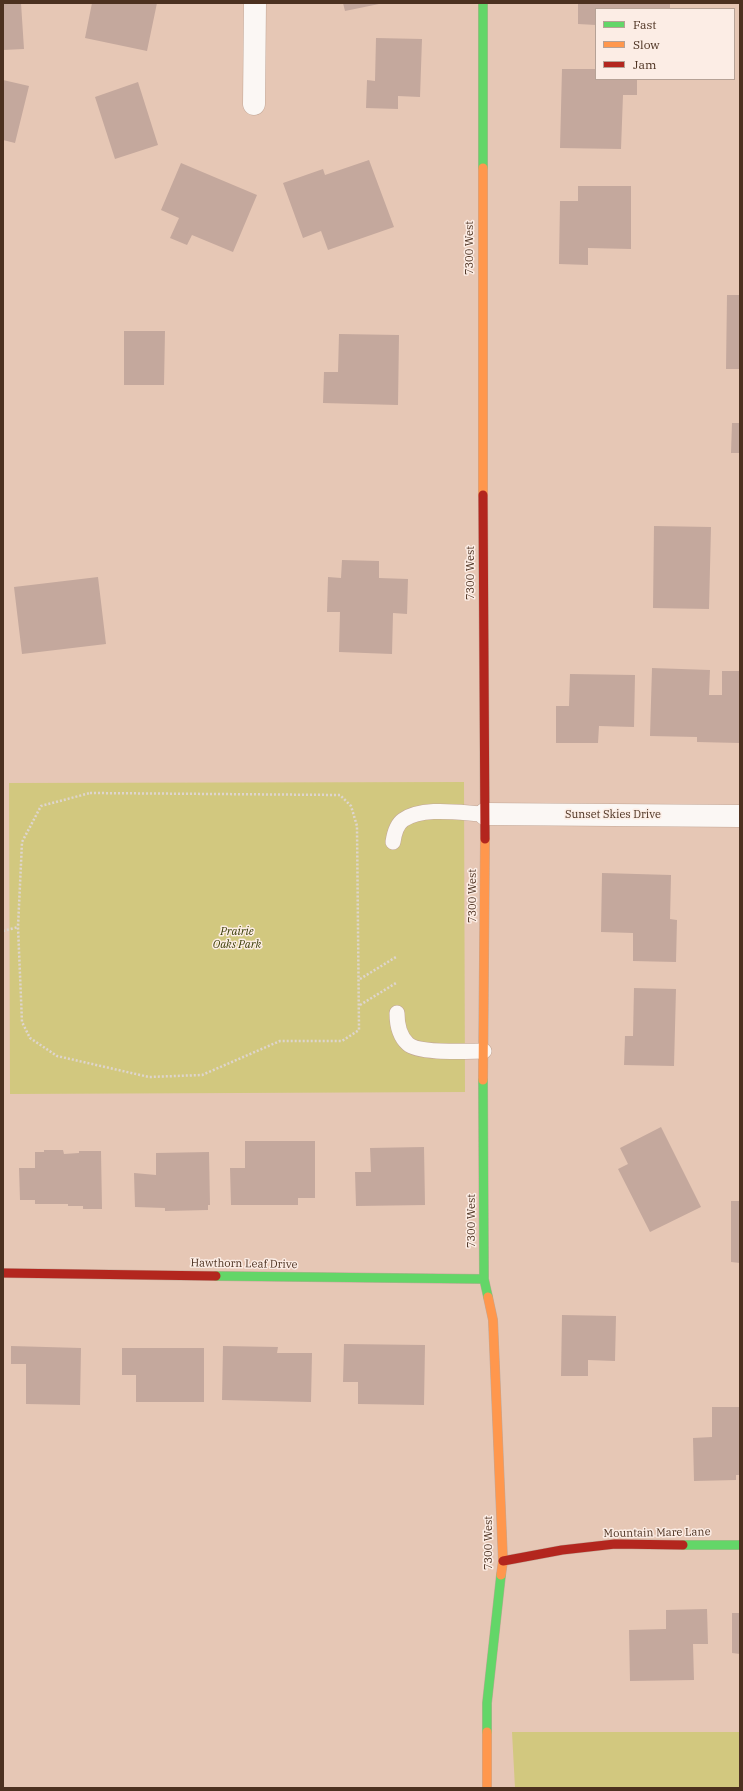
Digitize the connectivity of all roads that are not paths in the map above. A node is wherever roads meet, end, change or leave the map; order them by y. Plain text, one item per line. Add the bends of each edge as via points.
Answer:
1 (255, 3) edge
2 (483, 3) edge
3 (254, 104) dead end
4 (485, 814) junction
5 (740, 816) edge
6 (393, 842) dead end
7 (397, 1013) dead end
8 (484, 1051) junction
9 (3, 1273) edge
10 (484, 1279) junction
11 (740, 1545) edge
12 (503, 1561) junction
13 (488, 1788) edge

1 - 3 street
2 - 4 street, 7300 West via 482,422
4 - 5 street, Sunset Skies Drive
4 - 6 lane via 435,812 415,815 402,821
4 - 8 street, 7300 West
7 - 8 lane via 397,1026 409,1045 422,1050
8 - 10 street, 7300 West
9 - 10 street, Hawthorn Leaf Drive
10 - 12 street, 7300 West via 493,1320
11 - 12 street, Mountain Mare Lane via 615,1544 562,1550
12 - 13 street, 7300 West via 487,1703

